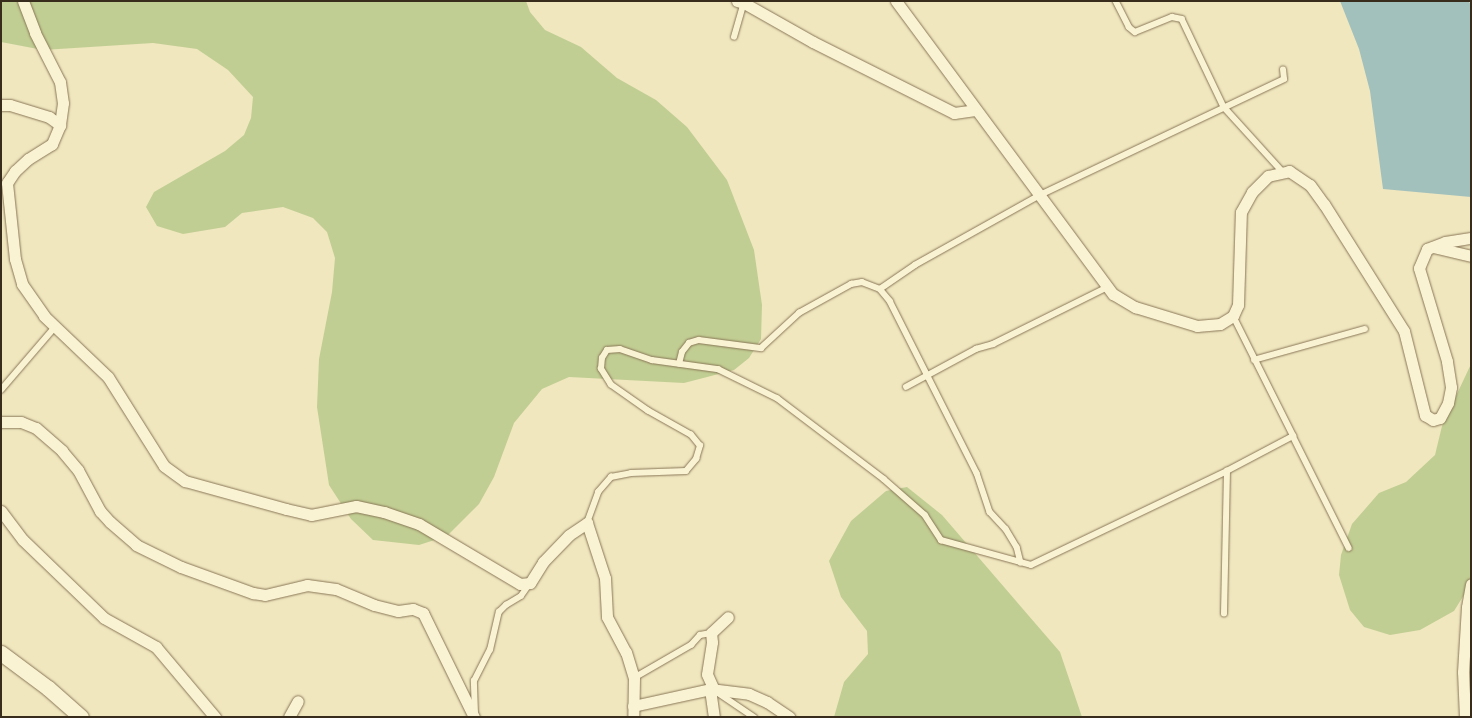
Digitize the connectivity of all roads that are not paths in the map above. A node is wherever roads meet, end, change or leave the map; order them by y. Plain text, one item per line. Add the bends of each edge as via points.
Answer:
1 (23, 1) edge
2 (1116, 1) edge
3 (742, 2) edge
4 (896, 2) edge
5 (734, 37) dead end
6 (1283, 70) dead end
7 (1, 105) edge
8 (1224, 107) junction
9 (975, 110) junction
10 (60, 125) junction
11 (1283, 172) junction
12 (1040, 196) junction
13 (1471, 238) edge
14 (1433, 247) junction
15 (1471, 256) edge
16 (1108, 287) junction
17 (880, 289) junction
18 (1233, 316) junction
19 (56, 326) junction
20 (1365, 329) dead end
21 (1254, 360) junction
22 (679, 364) junction
23 (928, 376) junction
24 (906, 387) dead end
25 (1, 390) edge
26 (1, 422) edge
27 (1292, 436) junction
28 (1227, 471) junction
29 (1, 510) edge
30 (587, 524) junction
31 (1349, 548) dead end
32 (1021, 562) junction
33 (530, 583) junction
34 (1471, 584) edge
35 (1224, 614) dead end
36 (728, 617) dead end
37 (711, 633) junction
38 (1, 654) edge
39 (634, 678) junction
40 (712, 689) junction
41 (298, 701) dead end
42 (633, 712) edge
43 (474, 716) edge
44 (82, 717) edge
45 (215, 717) edge
46 (289, 717) edge
47 (714, 717) edge
48 (754, 717) edge
49 (788, 717) edge
50 (1465, 717) edge

1 - 10 street via 60,82 63,103
2 - 8 lane via 1129,27 1135,32 1172,17 1182,19
3 - 5 lane
3 - 9 street via 813,42 954,113
4 - 9 street
6 - 8 lane via 1284,79
7 - 10 street via 49,117
8 - 11 lane
8 - 12 lane
9 - 12 street
10 - 19 street via 52,144 28,159 7,183 15,259 22,284 44,316
11 - 14 street via 1289,171 1310,185 1404,331 1425,415 1433,420 1440,418 1448,403 1451,387 1447,361 1420,268 1423,256
11 - 18 street via 1268,176 1252,192 1241,212 1238,305
12 - 16 street
12 - 17 lane via 915,265
13 - 14 street
14 - 15 street
16 - 18 street via 1113,294 1135,307 1197,326 1220,324
16 - 23 lane via 993,344 976,349
17 - 22 lane via 862,282 851,284 799,313 762,348 699,340 689,343
17 - 23 lane via 890,301
18 - 21 lane
19 - 25 lane
19 - 33 street via 108,377 164,466 185,481 311,515 356,506 384,512 419,524 520,584
20 - 21 lane
21 - 27 lane
22 - 30 lane via 652,360 620,349 607,350 602,358 601,369 611,385 691,435 700,446 696,460 686,471 610,477 598,492
22 - 32 lane via 718,369 777,398 884,479 925,515 941,540
23 - 24 lane
23 - 32 lane via 977,473 990,512 1006,529 1017,547
26 - 43 street via 21,422 36,428 62,450 78,470 100,511 110,522 136,545 182,567 253,593 265,595 307,585 336,589 398,611 413,609 423,613
27 - 28 lane
27 - 31 lane
28 - 32 lane via 1031,565
28 - 35 lane
29 - 45 street via 23,540 104,618 156,646
30 - 33 street via 569,535 543,562
30 - 39 street via 606,578 607,618 626,652
33 - 43 lane via 521,596 499,612 487,658 474,681
34 - 50 street via 1463,672
36 - 37 street
37 - 39 lane via 700,634 691,645
37 - 40 street via 707,674
38 - 44 main road
39 - 42 street
40 - 42 street
40 - 47 street
40 - 48 lane
40 - 49 street via 749,694 768,702
41 - 46 street

